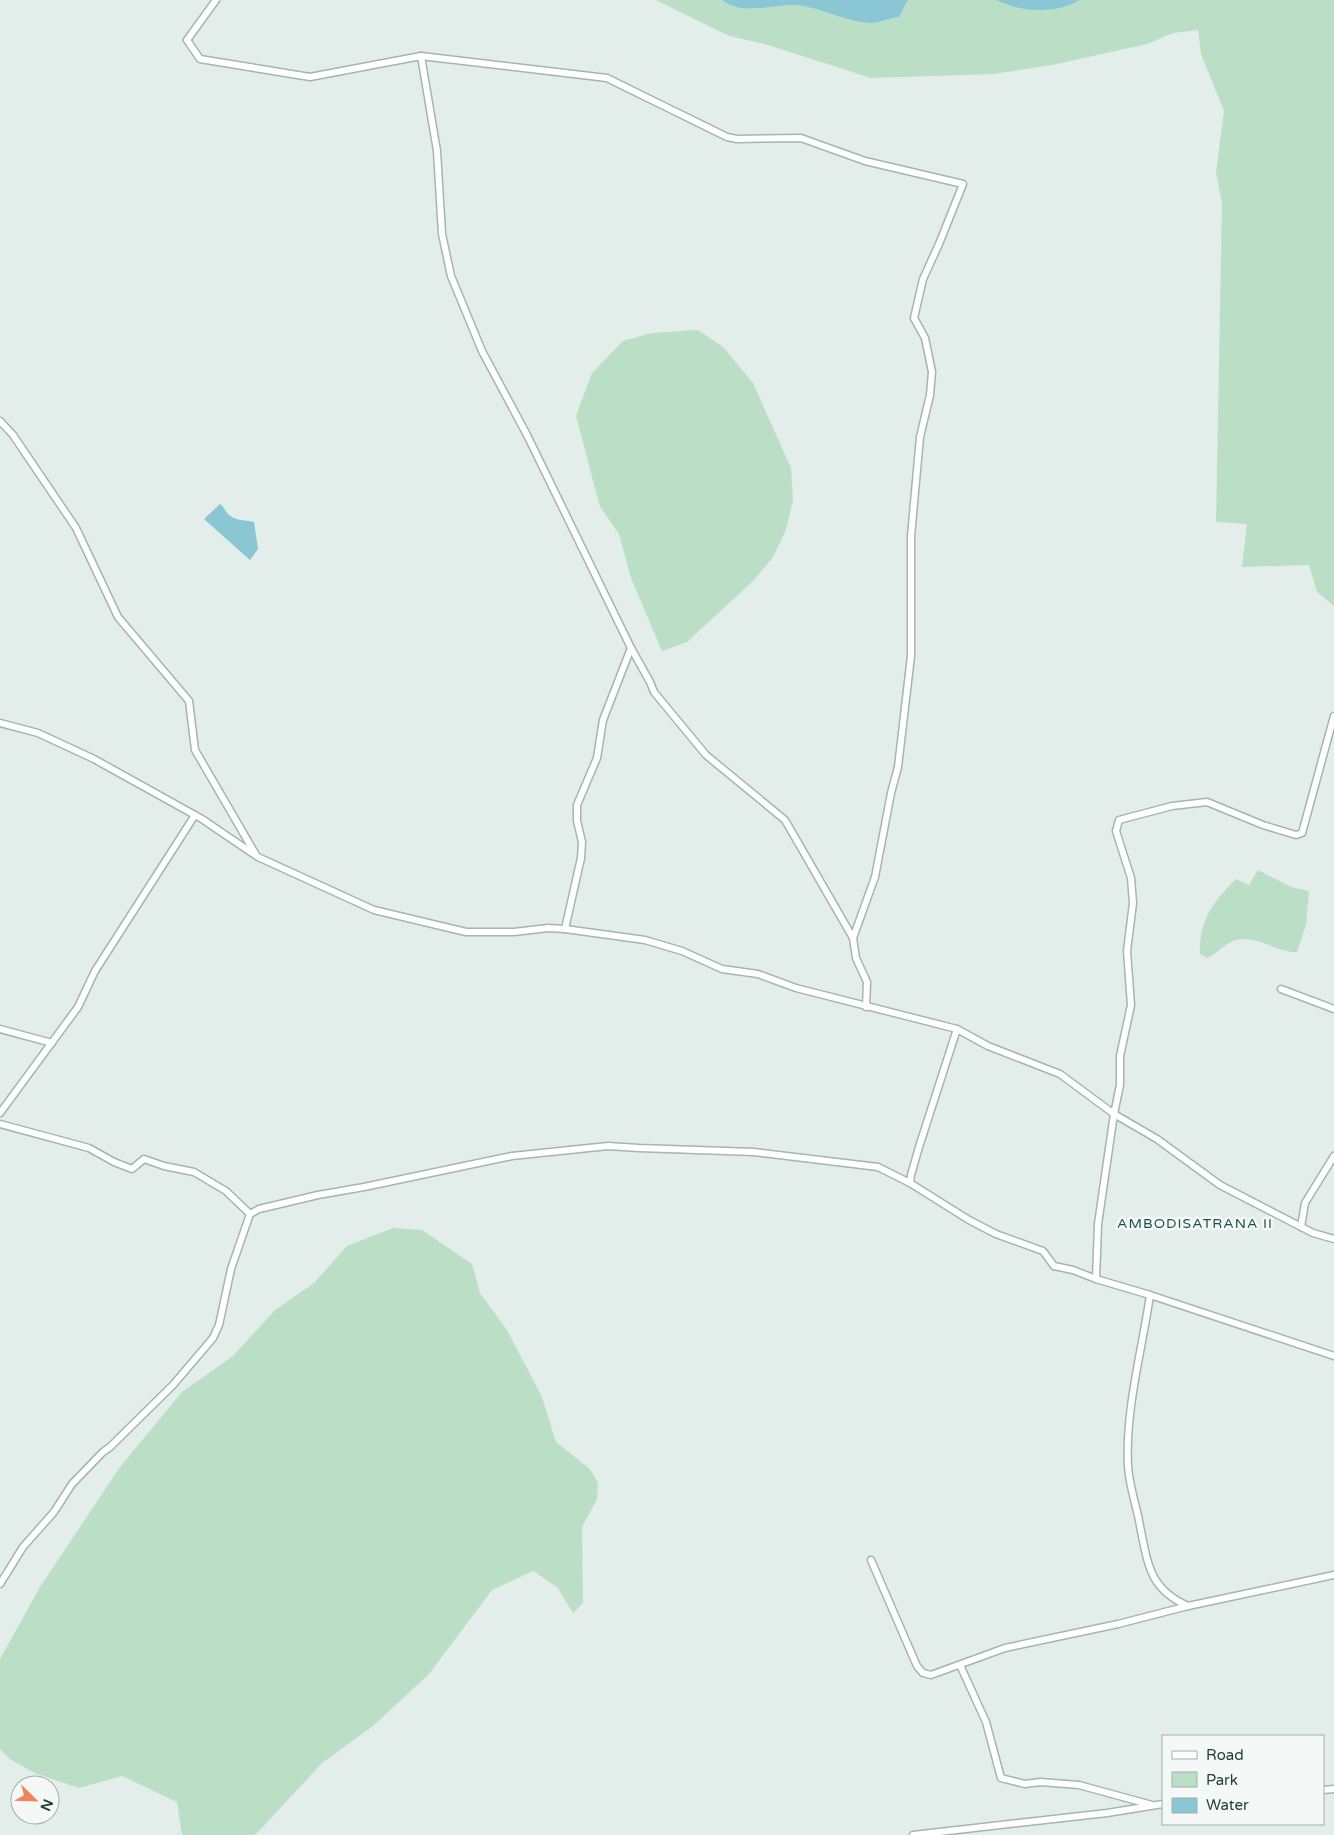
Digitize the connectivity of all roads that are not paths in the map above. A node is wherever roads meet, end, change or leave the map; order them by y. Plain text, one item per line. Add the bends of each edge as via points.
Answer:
1 (216, 0) edge
2 (421, 56) junction
3 (0, 421) edge
4 (631, 648) junction
5 (1334, 716) edge
6 (0, 723) edge
7 (195, 815) junction
8 (258, 857) junction
9 (565, 929) junction
10 (853, 938) junction
11 (1280, 988) dead end
12 (866, 1007) junction
13 (1334, 1010) edge
14 (0, 1029) edge
15 (957, 1029) junction
16 (52, 1043) junction
17 (0, 1113) edge
18 (1114, 1114) junction
19 (0, 1124) edge
20 (1334, 1156) edge
21 (910, 1183) junction
22 (250, 1214) junction
23 (1301, 1227) junction
24 (1334, 1239) edge
25 (1096, 1280) junction
26 (1150, 1295) junction
27 (1334, 1356) edge
28 (871, 1560) dead end
29 (1334, 1575) edge
30 (0, 1584) edge
31 (1188, 1606) junction
32 (960, 1665) junction
33 (1162, 1804) edge
34 (1152, 1805) junction
35 (913, 1835) edge

1 - 2 street via 187,40 200,59 310,77
2 - 4 street via 437,151 442,234 451,276 482,351
2 - 10 street via 607,78 737,140 801,138 865,161 963,184 923,278 914,318 925,338 932,372 920,437 911,536 911,656 898,767 875,877
3 - 8 street via 76,528 118,617 190,701 195,750
4 - 9 street via 603,720 597,758 577,805 581,858
4 - 10 street via 654,692 706,755 785,820
5 - 18 street via 1302,832 1296,835 1207,802 1172,806 1119,820 1116,831 1131,878 1133,903 1127,951 1130,1005
6 - 7 street via 38,732
7 - 8 street
7 - 16 street via 95,971 78,1007
8 - 9 street via 374,910 466,932
9 - 12 street via 645,940 682,951 722,969 758,974
10 - 12 street via 856,958 866,982
11 - 13 street
12 - 15 street
14 - 16 street
15 - 18 street via 988,1046 1060,1074
15 - 21 street via 918,1147
16 - 17 street
18 - 23 street via 1157,1139 1220,1185
18 - 25 street via 1098,1224
19 - 22 street via 89,1148 132,1169 144,1159 194,1172 226,1191
20 - 23 street via 1305,1202
21 - 22 street via 878,1167 754,1152 608,1146 512,1156 318,1195
21 - 25 street via 976,1224 1043,1251 1054,1266
22 - 30 street via 213,1338 173,1385 72,1484 54,1512 23,1546
23 - 24 street
25 - 26 street
26 - 27 street
26 - 31 street via 1130,1418 1128,1467 1148,1565 1166,1594
28 - 32 street via 917,1666 923,1673 931,1675
29 - 31 street
31 - 32 street via 1005,1648
32 - 34 street via 986,1722 1001,1778 1025,1784 1079,1785
33 - 34 street
34 - 35 street

